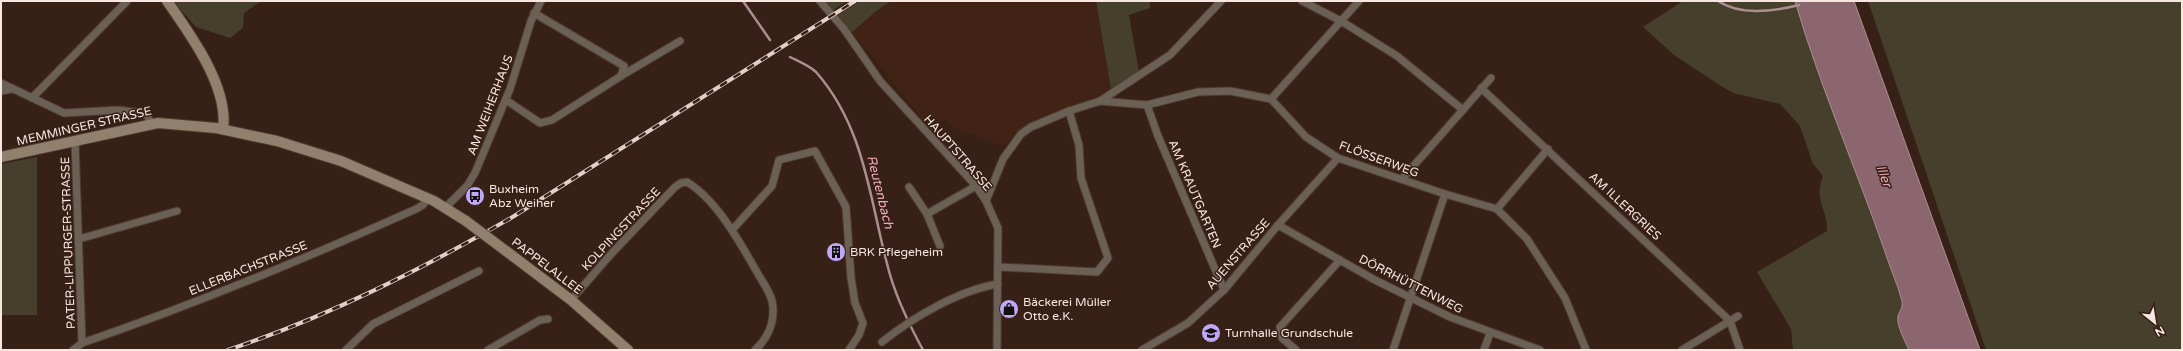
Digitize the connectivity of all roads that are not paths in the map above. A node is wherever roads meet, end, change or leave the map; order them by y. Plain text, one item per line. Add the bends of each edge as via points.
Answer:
1 (128, 1) edge
2 (167, 1) edge
3 (542, 1) edge
4 (820, 1) edge
5 (1221, 1) edge
6 (1302, 1) edge
7 (1359, 1) edge
8 (534, 13) junction
9 (1341, 21) junction
10 (680, 41) dead end
11 (621, 76) junction
12 (1491, 78) dead end
13 (1, 83) edge
14 (1481, 88) junction
15 (12, 90) junction
16 (1, 91) edge
17 (32, 98) junction
18 (1271, 99) junction
19 (506, 100) junction
20 (1100, 101) junction
21 (1148, 105) junction
22 (1069, 110) junction
23 (1463, 110) junction
24 (151, 124) junction
25 (223, 129) junction
26 (75, 142) junction
27 (1548, 149) junction
28 (1, 157) edge
29 (1338, 158) junction
30 (1402, 179) junction
31 (976, 186) junction
32 (909, 187) dead end
33 (1445, 194) junction
34 (427, 198) junction
35 (986, 201) junction
36 (445, 208) junction
37 (1497, 209) junction
38 (177, 211) dead end
39 (927, 214) junction
40 (1278, 224) junction
41 (732, 230) junction
42 (79, 239) junction
43 (940, 246) dead end
44 (1340, 260) junction
45 (999, 267) junction
46 (479, 270) dead end
47 (998, 284) junction
48 (1224, 290) junction
49 (1411, 298) junction
50 (571, 300) junction
51 (1738, 316) dead end
52 (548, 319) dead end
53 (1730, 321) junction
54 (1490, 333) junction
55 (882, 342) dead end
56 (82, 343) junction
57 (72, 350) edge
58 (346, 350) edge
59 (488, 350) edge
60 (628, 350) edge
61 (755, 350) edge
62 (849, 350) edge
63 (997, 350) edge
64 (1142, 350) edge
65 (1296, 350) edge
66 (1393, 350) edge
67 (1484, 350) edge
68 (1540, 350) edge
69 (1586, 350) edge
70 (1682, 350) edge
71 (1740, 350) edge

1 - 17 street
2 - 25 street via 198,45 207,65 223,110
3 - 8 street, AM WEIHERHAUS
4 - 31 street, HAUPTSTRASSE via 844,29 884,85
5 - 20 street via 1170,56
6 - 9 street
7 - 9 street
8 - 11 street via 624,66
8 - 19 street, AM WEIHERHAUS
9 - 18 street
9 - 23 street via 1397,56
10 - 11 street
11 - 19 street via 546,122 540,123
12 - 14 street
13 - 15 street
14 - 23 street
14 - 27 street, AM ILLERGRIES
15 - 16 street
15 - 17 street
17 - 24 street via 64,113 107,110 141,113 147,115
18 - 21 street via 1230,91 1198,92
18 - 29 street, FLÖSSERWEG via 1306,137
19 - 36 street, AM WEIHERHAUS via 475,173
20 - 21 street
20 - 22 street
21 - 48 street, AM KRAUTGARTEN via 1158,136
22 - 35 street via 1021,134 1003,159
22 - 45 street via 1079,145 1081,178 1108,258 1097,272
23 - 30 street
24 - 25 street, MEMMINGER STRASSE via 177,123
24 - 26 street, MEMMINGER STRASSE
25 - 34 street, MEMMINGER STRASSE via 277,141 341,161
26 - 28 street, MEMMINGER STRASSE
26 - 42 street, PATER-LIPPURGER-STRASSE
27 - 37 street
27 - 53 street, AM ILLERGRIES
29 - 30 street, FLÖSSERWEG
29 - 40 street, AUENSTRASSE
30 - 33 street, FLÖSSERWEG
31 - 35 street, HAUPTSTRASSE
31 - 39 street
32 - 39 street
33 - 37 street, FLÖSSERWEG
33 - 49 street
34 - 36 street, MEMMINGER STRASSE
34 - 56 street, ELLERBACHSTRASSE via 423,205 371,230 158,317
35 - 45 street, HAUPTSTRASSE via 998,228
36 - 50 street, PAPPELALLEE, bridge
37 - 69 street, FLÖSSERWEG via 1527,239 1565,298
38 - 42 street
39 - 43 street
40 - 44 street, DÖRRHÜTTENWEG
40 - 48 street, AUENSTRASSE
41 - 50 street, KOLPINGSTRASSE via 692,185 687,182 681,183 612,253
41 - 61 street via 772,298 773,318 770,330 766,340
41 - 62 street via 772,186 779,160 815,151 847,212 851,278 855,303 863,323
42 - 56 street, PATER-LIPPURGER-STRASSE
44 - 49 street, DÖRRHÜTTENWEG
44 - 65 street via 1280,327 1282,338
45 - 47 street, HAUPTSTRASSE
46 - 58 street via 373,324
47 - 55 street via 958,297 906,325
47 - 63 street, HAUPTSTRASSE
48 - 64 street, AUENSTRASSE via 1188,323
49 - 54 street, DÖRRHÜTTENWEG
49 - 66 street
50 - 60 street, PAPPELALLEE
51 - 53 street
52 - 59 street via 540,320
53 - 70 street
53 - 71 street, AM ILLERGRIES
54 - 67 street
54 - 68 street, DÖRRHÜTTENWEG
56 - 57 street, ELLERBACHSTRASSE

